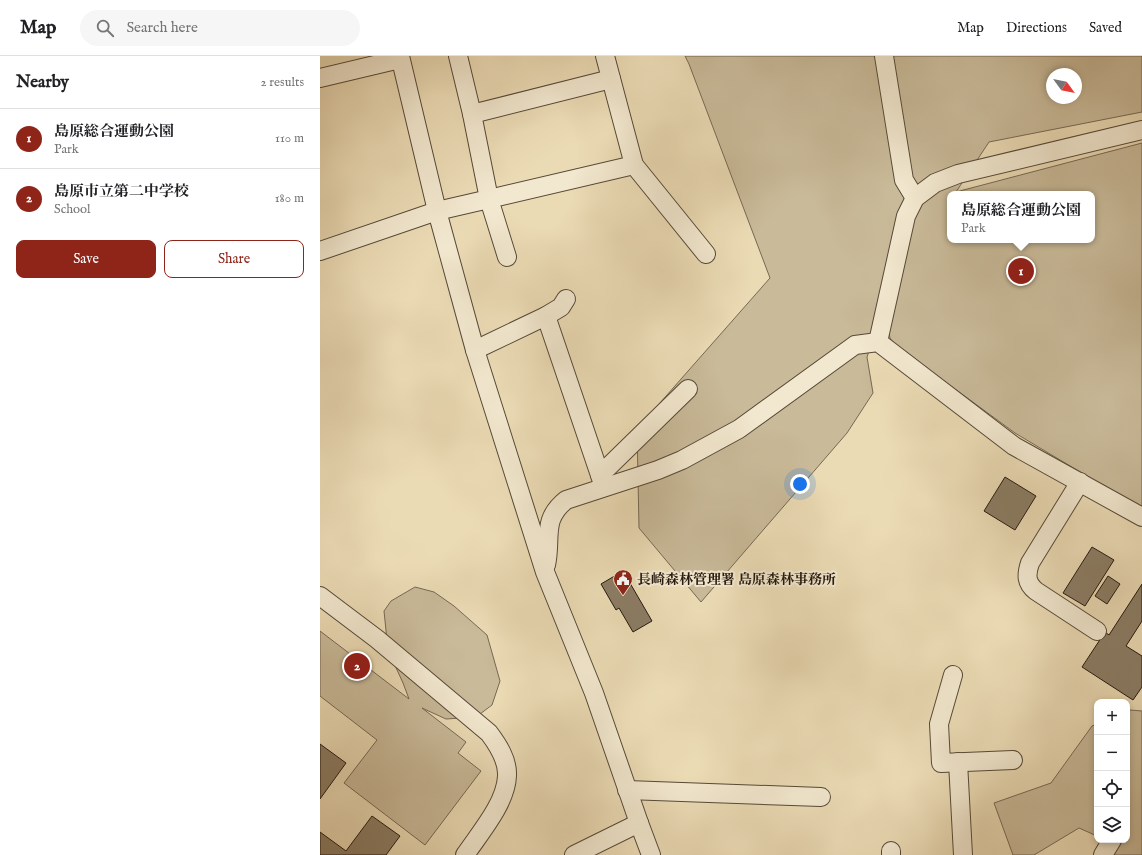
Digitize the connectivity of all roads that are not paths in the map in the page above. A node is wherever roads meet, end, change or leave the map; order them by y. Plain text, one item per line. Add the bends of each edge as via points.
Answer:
1 (458, 56) edge
2 (605, 56) edge
3 (884, 56) edge
4 (400, 57) edge
5 (320, 78) edge
6 (611, 79) junction
7 (472, 114) junction
8 (1142, 130) edge
9 (634, 165) junction
10 (915, 198) junction
11 (489, 199) junction
12 (437, 211) junction
13 (320, 251) edge
14 (706, 254) dead end
15 (507, 258) dead end
16 (566, 299) dead end
17 (546, 316) junction
18 (878, 342) junction
19 (475, 350) junction
20 (688, 389) dead end
21 (602, 481) junction
22 (1080, 482) junction
23 (1142, 517) edge
24 (544, 572) junction
25 (320, 596) edge
26 (1097, 631) dead end
27 (953, 674) dead end
28 (1013, 760) dead end
29 (958, 762) junction
30 (628, 790) junction
31 (821, 797) dead end
32 (639, 824) junction
33 (1110, 843) edge
34 (465, 855) edge
35 (574, 855) edge
36 (651, 855) edge
37 (963, 855) edge
38 (1103, 855) edge

1 - 7 street
2 - 6 street
3 - 10 street via 904,180
4 - 5 street
4 - 12 street
6 - 7 street
6 - 9 street
7 - 11 street
8 - 10 street via 958,174 935,183
9 - 11 street
9 - 14 street
10 - 18 street via 906,216
11 - 12 street
11 - 15 street
12 - 13 street
12 - 19 street
16 - 17 street via 561,307
17 - 19 street
17 - 21 street
18 - 21 street via 855,345 739,429 682,460 658,470
18 - 22 street via 1014,446
19 - 24 street
20 - 21 street
21 - 24 street via 566,500 552,516
22 - 23 street
22 - 26 street via 1030,563 1027,577 1028,583 1036,591
24 - 30 street via 594,693
25 - 34 street via 377,639 489,733 499,746 507,775 504,792 497,808
27 - 29 street via 939,724 941,763
28 - 29 street
29 - 37 street
30 - 31 street
30 - 32 street
32 - 35 street
32 - 36 street
33 - 38 street

